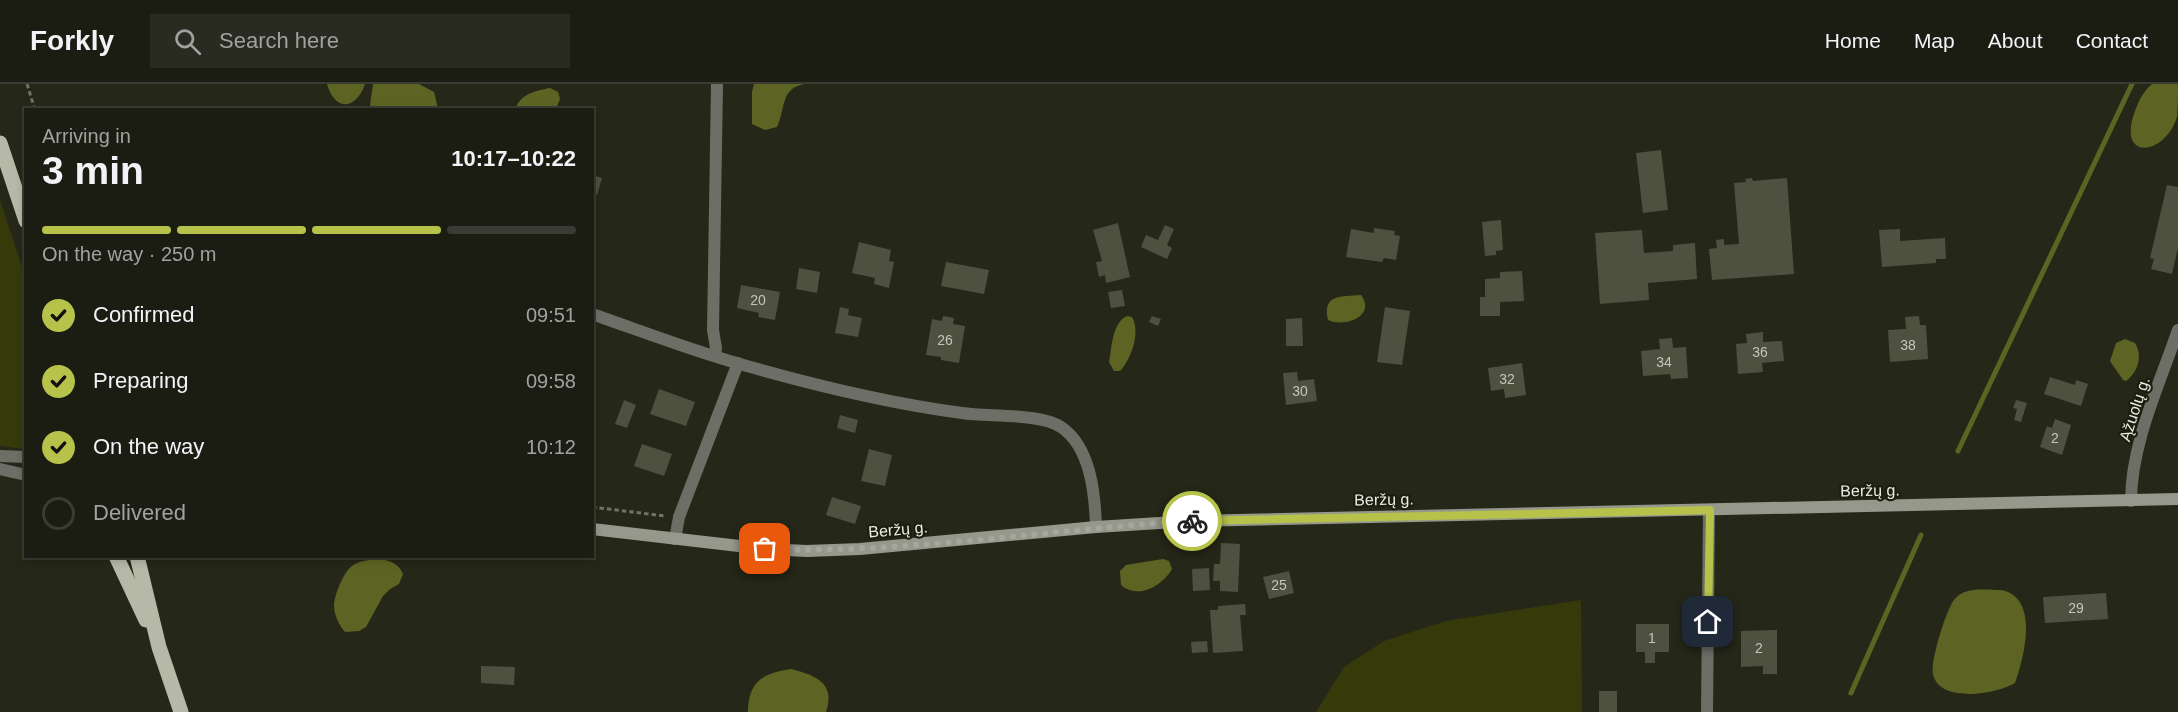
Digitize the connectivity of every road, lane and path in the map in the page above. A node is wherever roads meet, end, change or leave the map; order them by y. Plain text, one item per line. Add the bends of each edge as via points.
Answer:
1 (27, 84) edge
2 (717, 84) edge
3 (35, 108) edge
4 (0, 143) edge
5 (24, 215) edge
6 (594, 315) edge
7 (2178, 330) edge
8 (715, 356) junction
9 (738, 363) junction
10 (0, 456) edge
11 (24, 456) edge
12 (0, 469) edge
13 (24, 475) edge
14 (2178, 499) edge
15 (2131, 501) junction
16 (594, 507) edge
17 (1710, 510) junction
18 (679, 517) junction
19 (1096, 527) junction
20 (594, 529) edge
21 (675, 539) junction
22 (117, 558) edge
23 (137, 558) edge
24 (159, 647) junction
25 (181, 712) edge
26 (1707, 712) edge

1 - 3 path
2 - 8 street
4 - 5 main road
6 - 8 street
7 - 15 street, Ąžuolų g. via 2133,468
8 - 9 street
9 - 18 street
9 - 19 street via 916,407 1051,422 1075,442 1084,458
10 - 11 street
12 - 13 street
14 - 15 main road, Beržų g.
15 - 17 main road, Beržų g.
16 - 18 path
17 - 19 main road, Beržų g. via 1334,517
17 - 26 street
18 - 21 street
19 - 21 main road, Beržų g. via 807,551
20 - 21 main road, Beržų g.
22 - 24 main road
23 - 24 main road
24 - 25 main road

